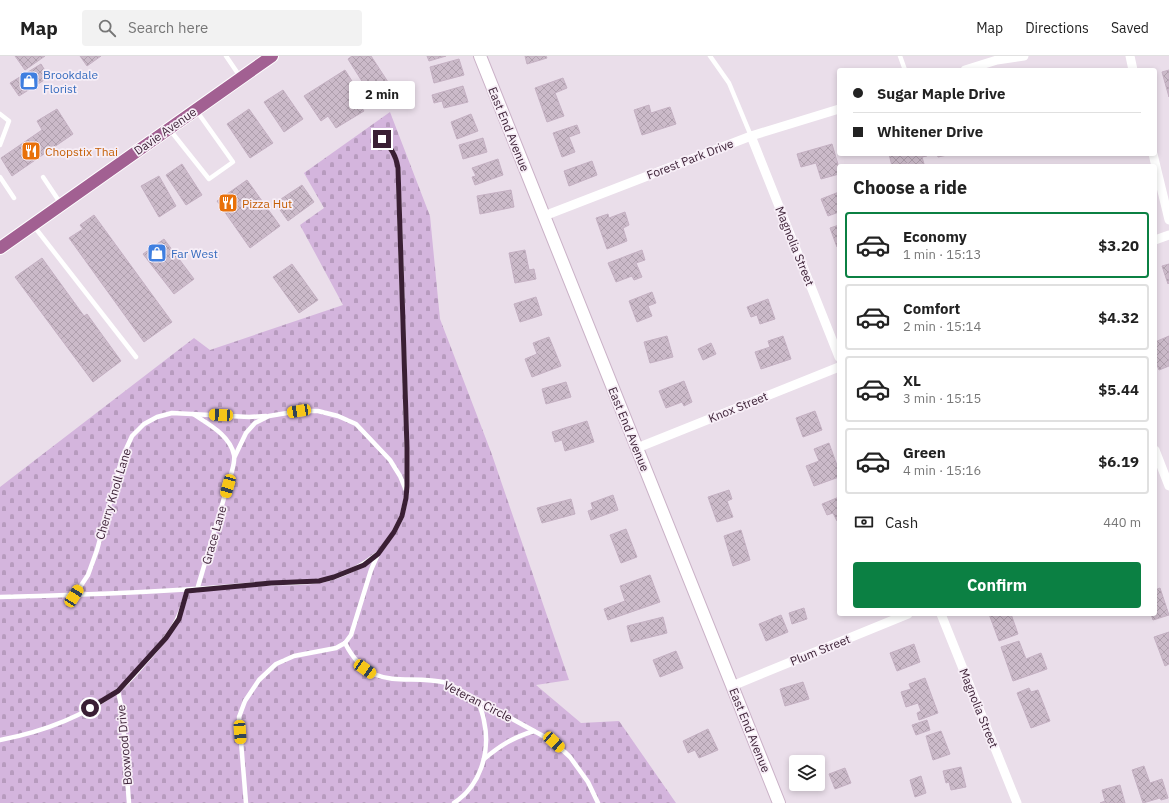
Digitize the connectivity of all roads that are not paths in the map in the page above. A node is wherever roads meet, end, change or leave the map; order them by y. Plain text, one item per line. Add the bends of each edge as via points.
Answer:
1 (226, 56) edge
2 (272, 56) edge
3 (480, 56) edge
4 (710, 56) edge
5 (900, 56) edge
6 (1024, 56) edge
7 (1130, 56) edge
8 (904, 68) edge
9 (971, 68) edge
10 (1133, 68) edge
11 (241, 78) junction
12 (196, 110) junction
13 (837, 110) edge
14 (0, 114) edge
15 (169, 129) junction
16 (751, 136) junction
17 (382, 139) dead end
18 (0, 145) edge
19 (1157, 170) edge
20 (0, 177) edge
21 (43, 178) dead end
22 (14, 198) dead end
23 (61, 205) junction
24 (544, 216) junction
25 (1169, 220) edge
26 (33, 225) junction
27 (1169, 235) edge
28 (1157, 239) edge
29 (0, 248) edge
30 (837, 352) edge
31 (136, 357) dead end
32 (837, 368) edge
33 (193, 414) junction
34 (269, 416) junction
35 (637, 448) junction
36 (1157, 455) edge
37 (234, 456) junction
38 (1169, 486) edge
39 (407, 493) junction
40 (378, 554) junction
41 (198, 590) junction
42 (187, 591) junction
43 (74, 596) junction
44 (0, 597) edge
45 (903, 616) edge
46 (943, 616) edge
47 (345, 644) junction
48 (732, 686) junction
49 (118, 691) junction
50 (478, 700) junction
51 (534, 731) junction
52 (0, 740) edge
53 (484, 759) junction
54 (129, 803) edge
55 (246, 803) edge
56 (454, 803) edge
57 (598, 803) edge
58 (779, 803) edge
59 (1017, 803) edge

1 - 11 lane
2 - 11 main road, Davie Avenue
3 - 24 street, East End Avenue
4 - 16 lane via 729,83
5 - 8 lane
6 - 9 street via 997,60
7 - 10 street
11 - 12 main road, Davie Avenue
12 - 15 main road, Davie Avenue
12 - 15 lane via 233,162 209,180
13 - 16 street, Forest Park Drive
14 - 18 lane via 9,121
15 - 23 main road, Davie Avenue
16 - 24 street, Forest Park Drive
16 - 30 street, Magnolia Street
17 - 39 lane via 396,157 398,168
19 - 25 street
20 - 22 lane
21 - 23 lane
23 - 26 main road, Davie Avenue
24 - 35 street, East End Avenue
26 - 29 main road, Davie Avenue
26 - 31 lane
27 - 28 street
32 - 35 street, Knox Street
33 - 34 lane, Cherry Knoll Lane
33 - 37 lane via 221,433 229,443
33 - 43 lane, Cherry Knoll Lane via 157,417 144,424 132,436 122,458 88,575
34 - 37 lane, Grace Lane via 246,433
34 - 39 lane, Grace Lane via 299,411 318,412 338,416 356,424 390,460
35 - 48 street, East End Avenue
36 - 38 street
37 - 41 lane, Grace Lane
39 - 40 lane via 402,516
40 - 41 lane via 364,565 319,581
40 - 47 lane via 351,635
41 - 42 lane
42 - 43 lane
42 - 49 lane, Boxwood Drive via 179,619 166,638
43 - 44 lane
45 - 48 street, Plum Street
46 - 59 street, Magnolia Street
47 - 50 lane, Veteran Circle via 358,664 373,674 391,679 447,683
47 - 55 lane via 294,656 276,664 259,680 245,701 239,717
48 - 58 street, East End Avenue
49 - 52 lane via 54,726
49 - 54 lane, Boxwood Drive via 122,710
50 - 51 lane, Veteran Circle
50 - 53 lane via 486,735
51 - 53 lane via 505,742
51 - 57 lane, Veteran Circle via 554,742 570,757 588,782
53 - 56 lane via 473,785

